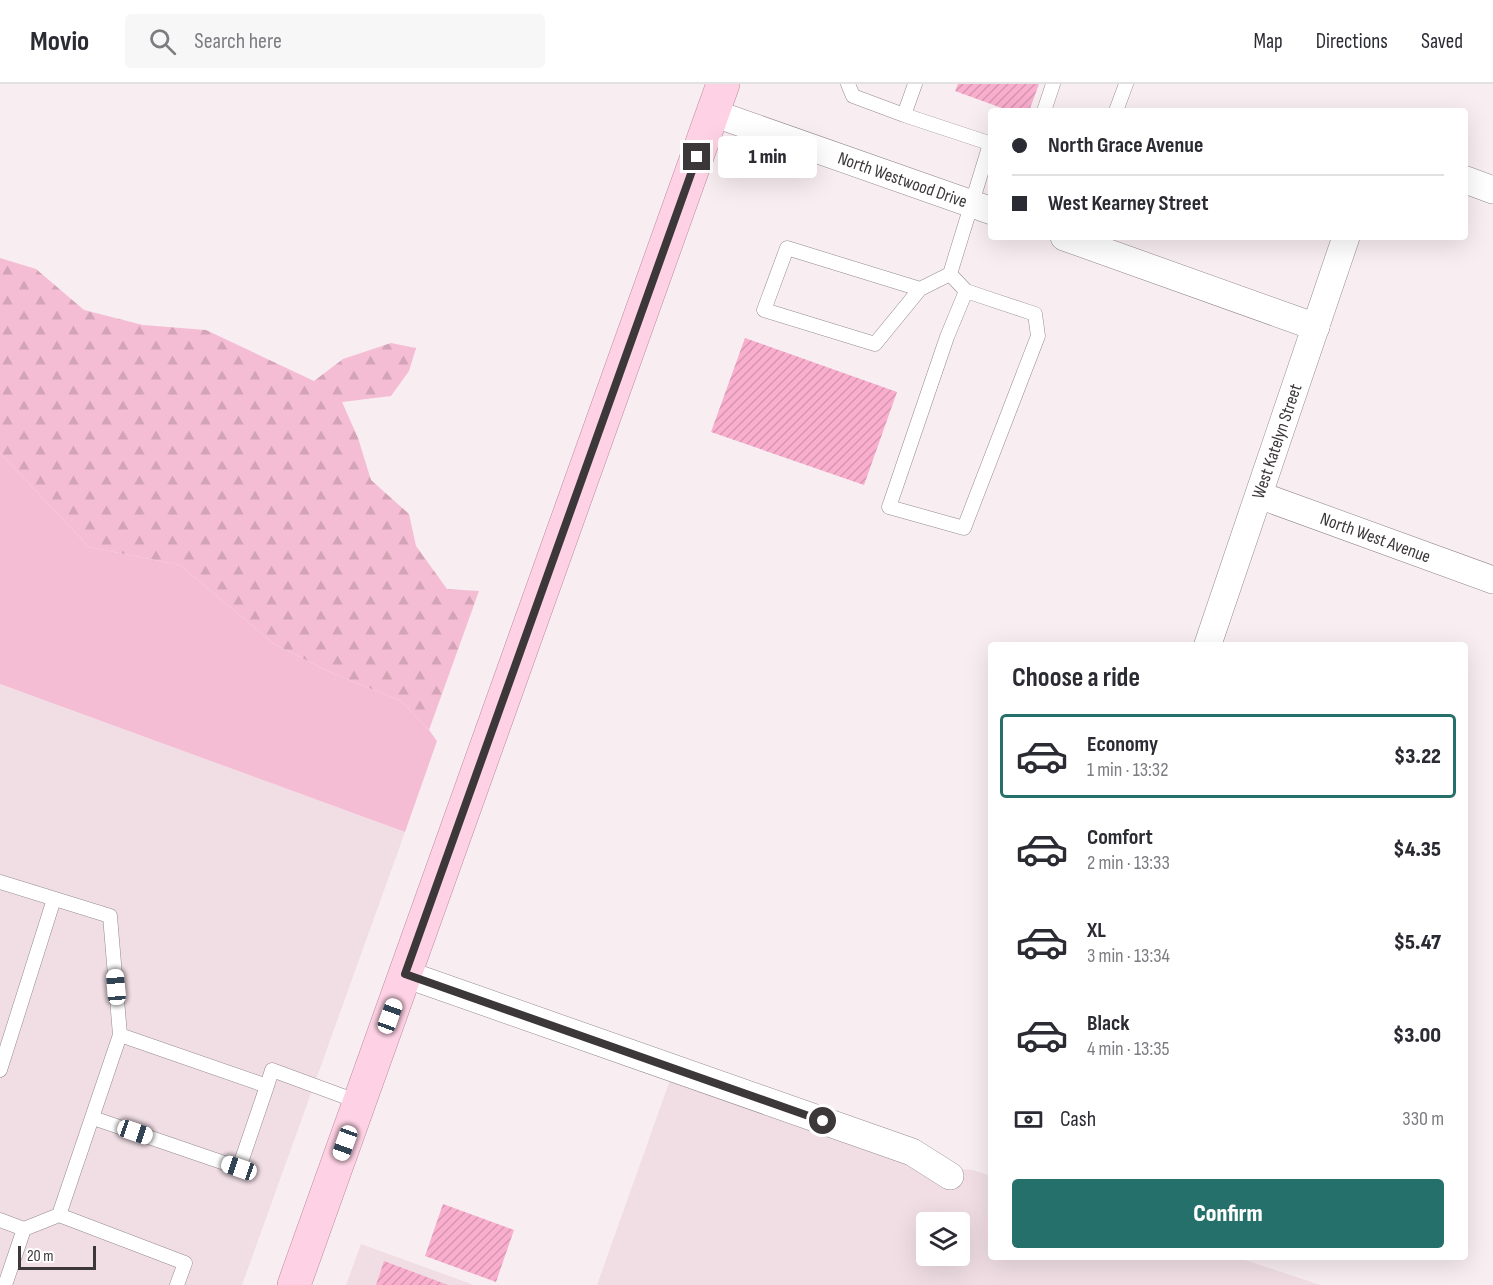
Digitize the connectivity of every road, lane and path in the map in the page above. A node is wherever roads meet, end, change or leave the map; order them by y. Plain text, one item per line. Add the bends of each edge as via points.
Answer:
1 (848, 84) edge
2 (915, 84) edge
3 (1053, 84) edge
4 (1126, 84) edge
5 (718, 98) edge
6 (1045, 108) edge
7 (1117, 108) edge
8 (904, 115) junction
9 (988, 143) edge
10 (988, 165) edge
11 (1468, 181) edge
12 (1493, 190) edge
13 (982, 208) edge
14 (1072, 240) edge
15 (1345, 240) edge
16 (950, 274) junction
17 (920, 289) junction
18 (966, 291) junction
19 (1316, 327) junction
20 (1258, 495) junction
21 (1493, 580) edge
22 (1209, 642) edge
23 (0, 882) edge
24 (54, 899) junction
25 (405, 974) junction
26 (120, 1035) junction
27 (0, 1070) edge
28 (267, 1086) junction
29 (359, 1102) junction
30 (93, 1118) junction
31 (950, 1176) dead end
32 (59, 1215) junction
33 (0, 1220) edge
34 (24, 1229) junction
35 (5, 1285) edge
36 (177, 1285) edge
37 (294, 1285) edge

1 - 8 lane via 853,96
2 - 8 lane
3 - 6 lane
4 - 7 lane
5 - 13 street, North Westwood Drive
5 - 25 main road
8 - 9 lane
10 - 13 lane
11 - 12 street
13 - 16 lane
14 - 19 street
15 - 19 street, West Katelyn Street
16 - 17 lane
16 - 18 lane
17 - 17 lane via 787,248 764,310 875,344
18 - 18 lane via 1035,314 1038,336 964,528 889,507
19 - 20 street, West Katelyn Street
20 - 21 street, North West Avenue
20 - 22 street, West Katelyn Street
23 - 24 lane
24 - 26 lane via 110,916
24 - 27 lane
25 - 29 main road
25 - 31 street via 912,1152
26 - 28 lane
26 - 30 lane
28 - 29 lane via 272,1070
28 - 30 lane via 239,1168
29 - 37 main road
30 - 32 lane
32 - 34 lane
32 - 36 lane via 185,1263
33 - 34 lane
34 - 35 lane

